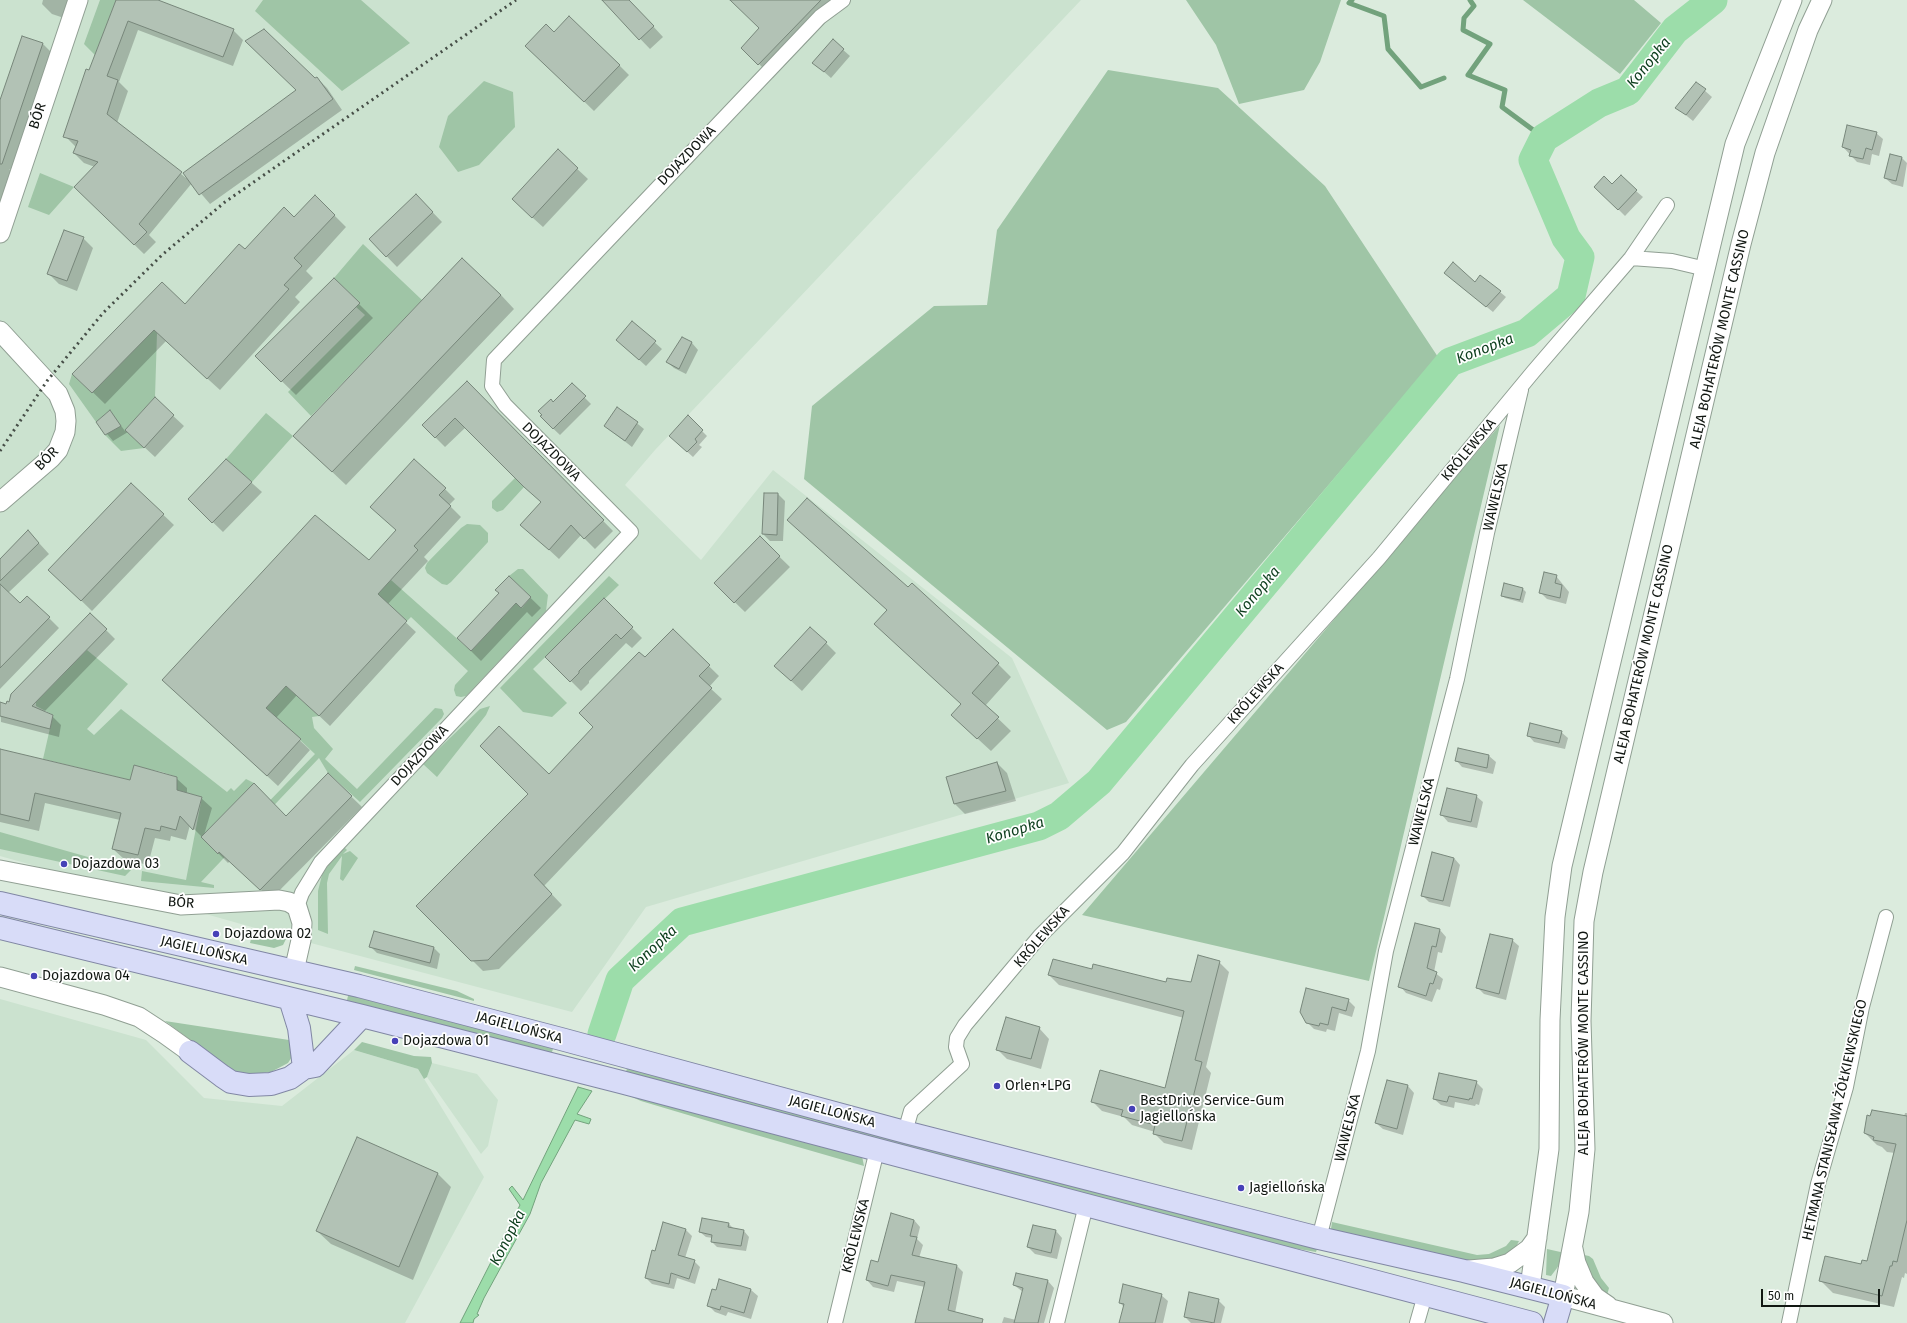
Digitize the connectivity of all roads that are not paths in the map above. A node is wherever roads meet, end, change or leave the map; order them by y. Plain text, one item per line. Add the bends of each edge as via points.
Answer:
1 (78, 0) edge
2 (843, 0) edge
3 (1792, 0) edge
4 (1822, 0) edge
5 (1667, 205) dead end
6 (0, 233) edge
7 (1631, 258) junction
8 (1706, 269) junction
9 (0, 331) edge
10 (1522, 386) junction
11 (0, 502) edge
12 (0, 870) edge
13 (0, 904) edge
14 (297, 907) junction
15 (1886, 917) dead end
16 (0, 928) edge
17 (294, 971) junction
18 (0, 977) edge
19 (290, 999) junction
20 (362, 1016) junction
21 (190, 1052) joint
22 (304, 1068) junction
23 (905, 1132) junction
24 (877, 1150) junction
25 (1086, 1205) junction
26 (1319, 1238) junction
27 (1537, 1238) junction
28 (1572, 1245) junction
29 (1464, 1271) junction
30 (1530, 1287) junction
31 (1425, 1295) junction
32 (1563, 1296) junction
33 (1613, 1309) junction
34 (1524, 1322) edge
35 (835, 1323) edge
36 (1057, 1323) edge
37 (1417, 1323) edge
38 (1470, 1323) edge
39 (1555, 1323) edge
40 (1664, 1323) edge
41 (1789, 1323) edge

1 - 6 main road, BÓR
2 - 14 street, DOJAZDOWA via 820,17 494,360 492,386 505,406 631,532 321,862 302,893
3 - 8 main road via 1735,144
4 - 28 main road, ALEJA BOHATERÓW MONTE CASSINO via 1808,30 1761,168 1741,244 1593,872 1584,921 1581,1021 1585,1149 1579,1212
5 - 7 street, KRÓLEWSKA
7 - 8 street
7 - 10 street, KRÓLEWSKA
8 - 27 main road via 1562,866 1555,917 1550,1020 1549,1148
9 - 11 main road, BÓR via 58,394 66,421 58,450
10 - 23 street, KRÓLEWSKA via 1379,558 1192,765 1123,853 1045,931 965,1025 957,1038 956,1047 962,1064 911,1111
10 - 26 street, WAWELSKA via 1456,679 1386,951 1368,1051
12 - 14 main road, BÓR via 181,905 279,900
13 - 17 main road, JAGIELLOŃSKA
14 - 17 main road via 302,923
15 - 41 street, HETMANA STANISŁAWA ŻÓŁKIEWSKIEGO via 1862,1007 1846,1088 1818,1184
16 - 19 main road, JAGIELLOŃSKA
17 - 23 main road, JAGIELLOŃSKA via 561,1039
18 - 21 main road via 139,1017
19 - 20 main road, JAGIELLOŃSKA
19 - 22 main road via 299,1028
20 - 22 main road via 315,1066
20 - 24 main road, JAGIELLOŃSKA
21 - 22 main road via 231,1082 249,1085 271,1084 290,1078
23 - 26 main road, JAGIELLOŃSKA
24 - 25 main road, JAGIELLOŃSKA
24 - 35 street, KRÓLEWSKA
25 - 31 main road, JAGIELLOŃSKA
25 - 36 street
26 - 29 main road, JAGIELLOŃSKA
27 - 29 main road via 1529,1249 1510,1263 1494,1268
27 - 30 main road
28 - 32 main road, ALEJA BOHATERÓW MONTE CASSINO
28 - 33 main road via 1584,1282 1595,1298
29 - 30 main road, JAGIELLOŃSKA
30 - 32 main road, JAGIELLOŃSKA
30 - 34 main road
31 - 34 main road, JAGIELLOŃSKA
31 - 37 street
31 - 38 main road
32 - 33 main road, JAGIELLOŃSKA
32 - 39 main road, ALEJA BOHATERÓW MONTE CASSINO
33 - 40 main road, JAGIELLOŃSKA

